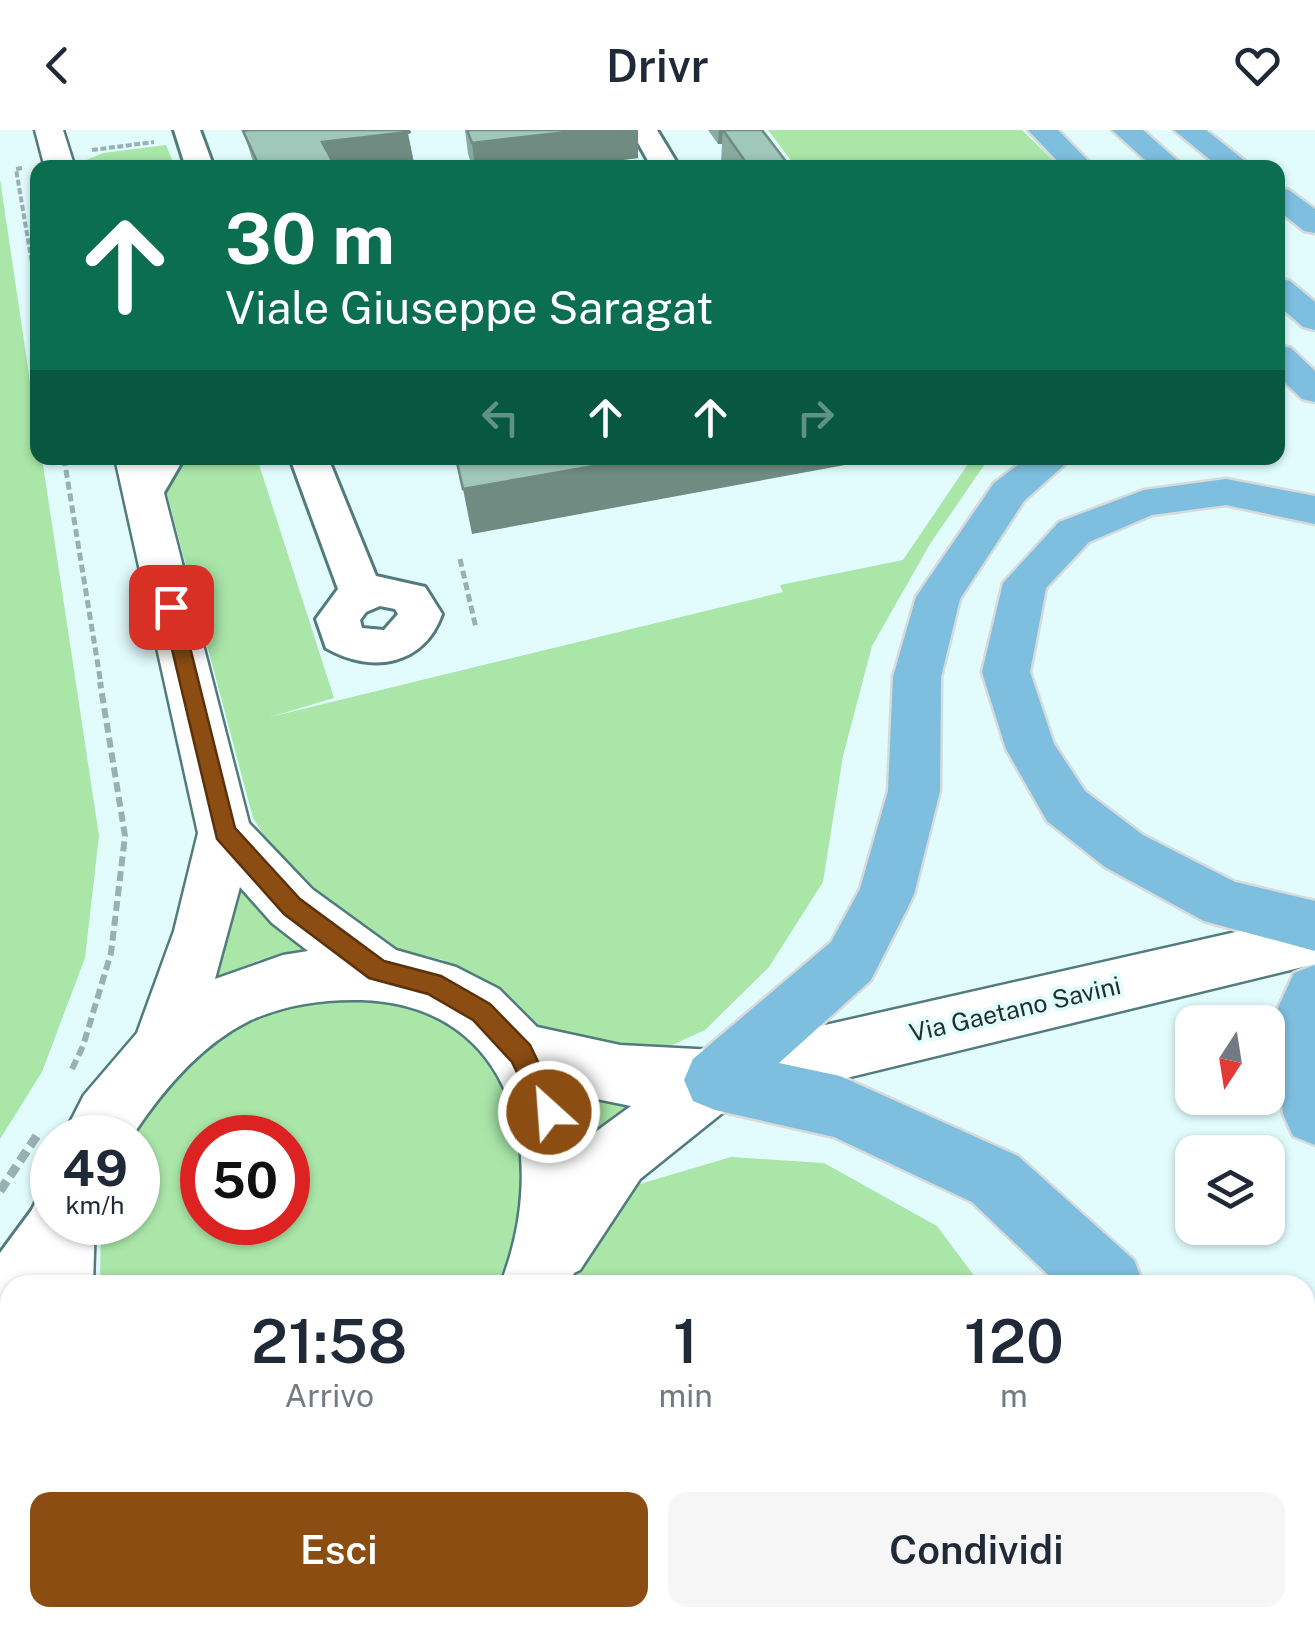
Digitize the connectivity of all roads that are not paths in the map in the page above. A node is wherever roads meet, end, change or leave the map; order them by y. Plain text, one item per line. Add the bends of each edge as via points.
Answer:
1 (50, 130) edge
2 (186, 130) edge
3 (644, 130) edge
4 (1042, 130) edge
5 (1094, 130) edge
6 (1126, 130) edge
7 (1188, 130) edge
8 (58, 160) edge
9 (197, 160) edge
10 (661, 160) edge
11 (1072, 160) edge
12 (1127, 160) edge
13 (1162, 160) edge
14 (1229, 160) edge
15 (1285, 201) edge
16 (1315, 224) edge
17 (1285, 260) edge
18 (1315, 285) edge
19 (1285, 294) edge
20 (1315, 320) edge
21 (1285, 363) edge
22 (1315, 391) edge
23 (312, 465) edge
24 (1043, 465) edge
25 (148, 470) edge
26 (1315, 510) edge
27 (362, 595) dead end
28 (225, 832) junction
29 (1315, 926) edge
30 (1315, 939) edge
31 (378, 970) junction
32 (1315, 992) edge
33 (161, 1050) junction
34 (521, 1053) junction
35 (714, 1080) junction
36 (1315, 1114) edge
37 (94, 1115) edge
38 (59, 1245) edge
39 (540, 1273) edge
40 (27, 1275) edge
41 (1098, 1275) edge

1 - 8 main road
2 - 9 street
3 - 10 street
4 - 11 highway
5 - 12 highway
6 - 13 highway
7 - 14 highway
15 - 16 highway
17 - 18 highway
19 - 20 highway
21 - 22 highway
23 - 27 street
24 - 35 highway via 1010,492 938,597 917,677 914,792 886,894 851,961
25 - 28 main road
26 - 29 highway via 1226,492 1144,502 1074,532 1026,583 1006,672 1031,749 1066,806 1124,852 1224,904
28 - 31 main road via 292,906
28 - 33 main road via 202,931
30 - 35 main road, Via Gaetano Savini
31 - 33 main road via 304,975 229,1001
31 - 34 main road via 433,984 482,1012
32 - 36 highway via 1306,1012
33 - 37 main road
34 - 35 main road, Via Gaetano Savini via 620,1075
34 - 39 main road via 549,1112 558,1183
35 - 39 main road, Via Gaetano Savini via 616,1156
35 - 41 highway via 840,1108 995,1179
38 - 40 street

